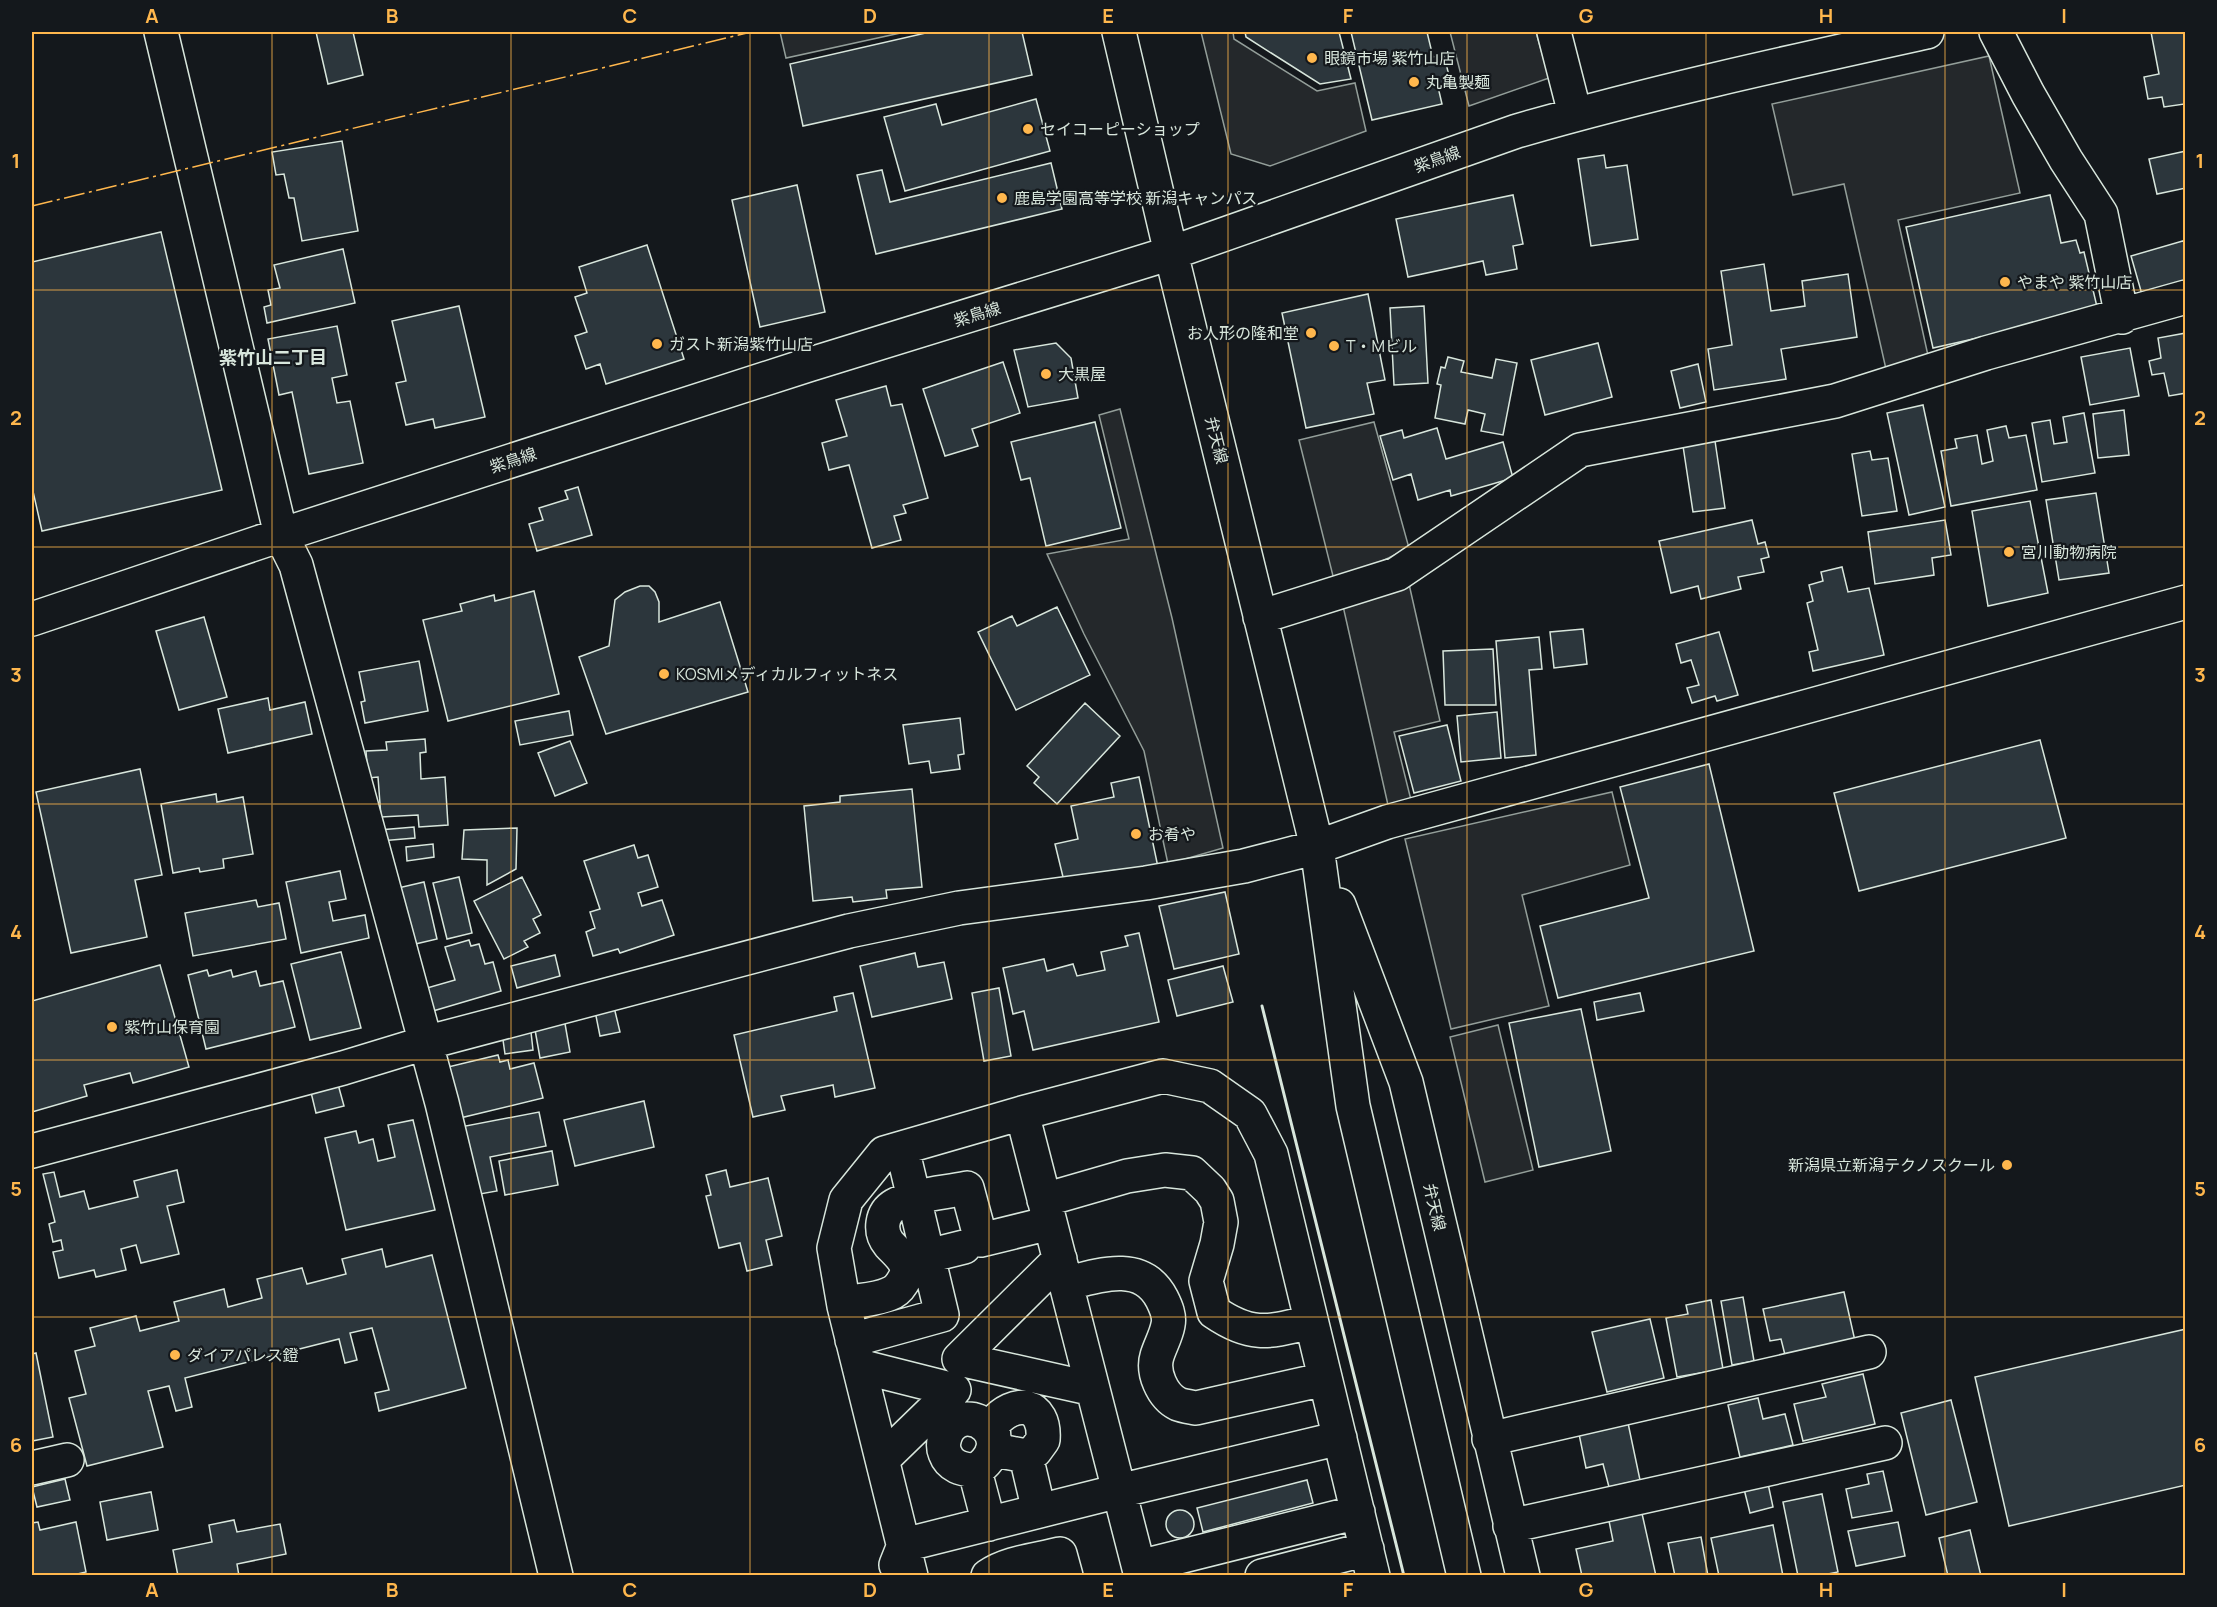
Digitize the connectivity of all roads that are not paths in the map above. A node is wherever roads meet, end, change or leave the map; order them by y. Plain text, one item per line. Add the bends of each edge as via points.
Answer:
1 (160, 32) edge
2 (1119, 32) edge
3 (1554, 32) edge
4 (1928, 32) edge
5 (1996, 32) edge
6 (1575, 114) junction
7 (1171, 253) junction
8 (2186, 297) edge
9 (2122, 317) junction
10 (281, 535) junction
11 (2186, 602) edge
12 (1260, 617) junction
13 (32, 619) edge
14 (1317, 847) junction
15 (425, 1043) junction
16 (1022, 1113) junction
17 (902, 1148) junction
18 (32, 1151) edge
19 (914, 1198) junction
20 (1047, 1212) junction
21 (964, 1247) dead end
22 (928, 1256) junction
23 (1063, 1272) junction
24 (844, 1303) junction
25 (1311, 1322) junction
26 (1869, 1352) dead end
27 (856, 1353) junction
28 (1325, 1380) junction
29 (1093, 1389) junction
30 (1340, 1438) junction
31 (1489, 1439) junction
32 (994, 1440) junction
33 (1885, 1443) dead end
34 (1026, 1456) junction
35 (883, 1459) junction
36 (67, 1460) dead end
37 (32, 1468) edge
38 (975, 1471) junction
39 (1119, 1491) junction
40 (1039, 1511) junction
41 (1358, 1512) junction
42 (995, 1522) junction
43 (1510, 1526) junction
44 (908, 1560) edge
45 (1370, 1562) edge
46 (1140, 1571) edge
47 (1296, 1571) edge
48 (1005, 1572) edge
49 (556, 1575) edge
50 (892, 1575) edge
51 (1066, 1575) edge
52 (1262, 1575) edge
53 (1464, 1575) edge
54 (1523, 1575) edge

1 - 10 street
2 - 7 street, 弁天線
3 - 6 street
4 - 6 street, 紫鳥線
5 - 9 street via 2066,160 2102,214
6 - 7 street, 紫鳥線
7 - 10 street, 紫鳥線
7 - 12 street, 弁天線
8 - 9 street
9 - 12 street via 1986,353 1834,401 1580,450 1397,574
10 - 13 street, 紫鳥線
10 - 15 street via 296,565
11 - 14 street via 1387,822
12 - 14 street, 弁天線
14 - 15 street via 1233,868 959,908 849,931
14 - 31 street, 弁天線 via 1406,1082
14 - 53 street, 弁天線 via 1353,1106
15 - 18 street
15 - 49 street
16 - 17 street
16 - 20 street
16 - 25 street via 1163,1076 1210,1086 1250,1114 1271,1154
17 - 19 street
17 - 24 street via 884,1153 846,1200 834,1248
19 - 20 street via 967,1188 981,1240
19 - 22 street
19 - 24 street via 894,1206 883,1219 884,1237 904,1258 904,1280 888,1295
20 - 23 street
20 - 25 street via 1127,1176 1165,1170 1192,1173 1217,1201 1221,1222 1206,1281 1214,1312 1253,1331
21 - 22 street
22 - 27 street via 942,1315
23 - 28 street via 1141,1276 1155,1288 1167,1309 1168,1324 1156,1358 1156,1375 1177,1403 1196,1408
23 - 29 street
23 - 29 street via 959,1359
24 - 27 street
25 - 28 street
26 - 31 street
27 - 35 street
27 - 35 street via 954,1390
28 - 30 street
29 - 39 street
30 - 39 street
30 - 41 street
31 - 43 street, 弁天線
32 - 34 street via 999,1451
32 - 34 street via 993,1424 1002,1413 1015,1408 1035,1412 1042,1421 1043,1440
32 - 38 street via 993,1453
32 - 38 street via 980,1421 970,1419 949,1428 943,1449 947,1458 956,1467
33 - 43 street
34 - 40 street
35 - 44 street
36 - 37 street
38 - 42 street
39 - 40 street
39 - 46 street
40 - 42 street
41 - 45 street
41 - 46 street
42 - 44 street
42 - 48 street
43 - 54 street, 弁天線
44 - 50 street
45 - 47 street
47 - 52 street
48 - 51 street via 1060,1554

